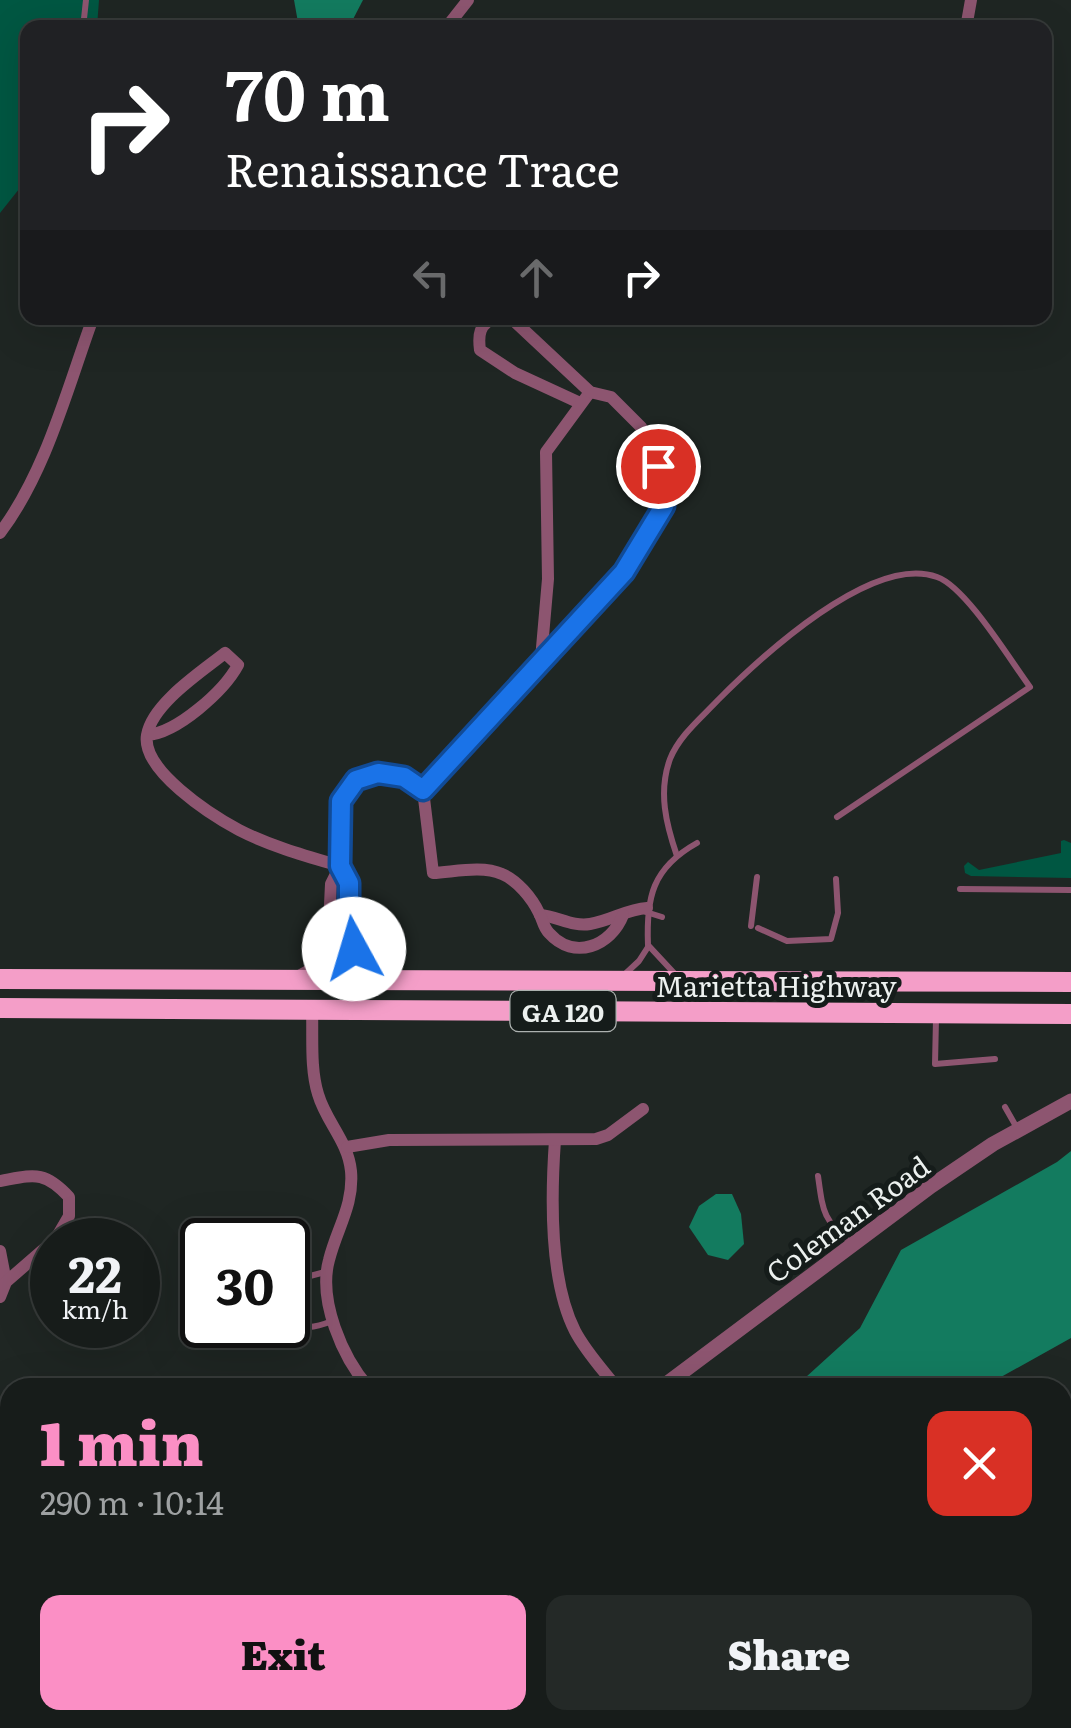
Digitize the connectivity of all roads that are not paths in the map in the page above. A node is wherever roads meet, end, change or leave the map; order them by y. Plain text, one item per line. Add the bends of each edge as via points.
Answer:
1 (468, 0) edge
2 (452, 20) edge
3 (91, 325) edge
4 (485, 325) edge
5 (518, 325) edge
6 (590, 392) junction
7 (580, 403) junction
8 (0, 533) edge
9 (541, 660) junction
10 (146, 735) junction
11 (423, 790) junction
12 (837, 817) dead end
13 (697, 843) dead end
14 (677, 856) junction
15 (340, 866) junction
16 (757, 877) dead end
17 (836, 878) dead end
18 (960, 889) dead end
19 (1071, 890) edge
20 (647, 910) junction
21 (540, 915) junction
22 (623, 915) junction
23 (662, 916) dead end
24 (648, 946) junction
25 (1071, 970) edge
26 (0, 979) edge
27 (292, 979) junction
28 (391, 979) junction
29 (614, 980) junction
30 (689, 981) junction
31 (1061, 982) edge
32 (0, 1008) edge
33 (312, 1010) junction
34 (936, 1013) junction
35 (1044, 1014) junction
36 (1071, 1014) edge
37 (1071, 1027) edge
38 (995, 1059) dead end
39 (1071, 1101) edge
40 (1004, 1107) dead end
41 (643, 1109) dead end
42 (1018, 1130) junction
43 (555, 1140) junction
44 (347, 1147) junction
45 (818, 1176) dead end
46 (0, 1181) edge
47 (68, 1218) edge
48 (852, 1245) junction
49 (0, 1251) edge
50 (30, 1262) edge
51 (326, 1272) junction
52 (310, 1276) edge
53 (6, 1282) junction
54 (0, 1297) edge
55 (332, 1322) junction
56 (310, 1327) edge
57 (363, 1378) edge
58 (609, 1378) edge
59 (674, 1378) edge

1 - 2 street
3 - 8 street via 42,456
4 - 7 street via 480,350 514,374
5 - 6 street
6 - 7 street
6 - 9 street via 610,397 641,426 658,466 664,506 624,572
7 - 9 street via 546,452 548,579
9 - 11 street
10 - 10 street via 169,699 224,653 233,658 238,665 224,686 172,727
10 - 15 street via 156,768 208,810 271,844
11 - 15 street via 404,777 378,773 356,780 339,812
11 - 21 street via 433,873 500,872 518,884
12 - 14 lane via 1030,686 968,602 936,577 895,577 846,597 750,668 687,732 666,776 664,820
13 - 14 lane
14 - 20 lane via 657,880
15 - 27 street via 331,884 326,951 315,967
15 - 28 street via 349,883 351,942 366,963
16 - 17 lane via 754,927 787,941 831,938
18 - 19 lane
20 - 22 street
20 - 23 lane
20 - 24 lane
21 - 22 street via 582,924
21 - 22 street via 552,937 584,948 603,942
24 - 29 lane
24 - 30 lane via 666,968
25 - 31 lane
26 - 27 highway, Marietta Highway / GA 120
27 - 28 highway, Marietta Highway / GA 120
28 - 29 highway, Marietta Highway / GA 120
29 - 30 highway, Marietta Highway / GA 120
30 - 31 highway, Marietta Highway / GA 120
32 - 33 highway, Marietta Highway / GA 120
33 - 34 highway, Marietta Highway / GA 120
33 - 44 street via 318,1096
34 - 35 highway, Marietta Highway / GA 120
34 - 38 lane via 936,1064
35 - 36 highway, Marietta Highway / GA 120
35 - 37 highway
39 - 42 street, Coleman Road
40 - 42 lane
41 - 43 street via 608,1135
42 - 48 street, Coleman Road
43 - 44 street via 389,1140
43 - 58 street via 551,1202 569,1316
44 - 51 street via 350,1202
45 - 48 lane via 824,1216
46 - 47 street via 36,1175 52,1180 69,1197
48 - 59 street, Coleman Road
49 - 53 street
50 - 53 street
51 - 52 lane
51 - 55 street
53 - 54 street
55 - 56 lane
55 - 57 street

